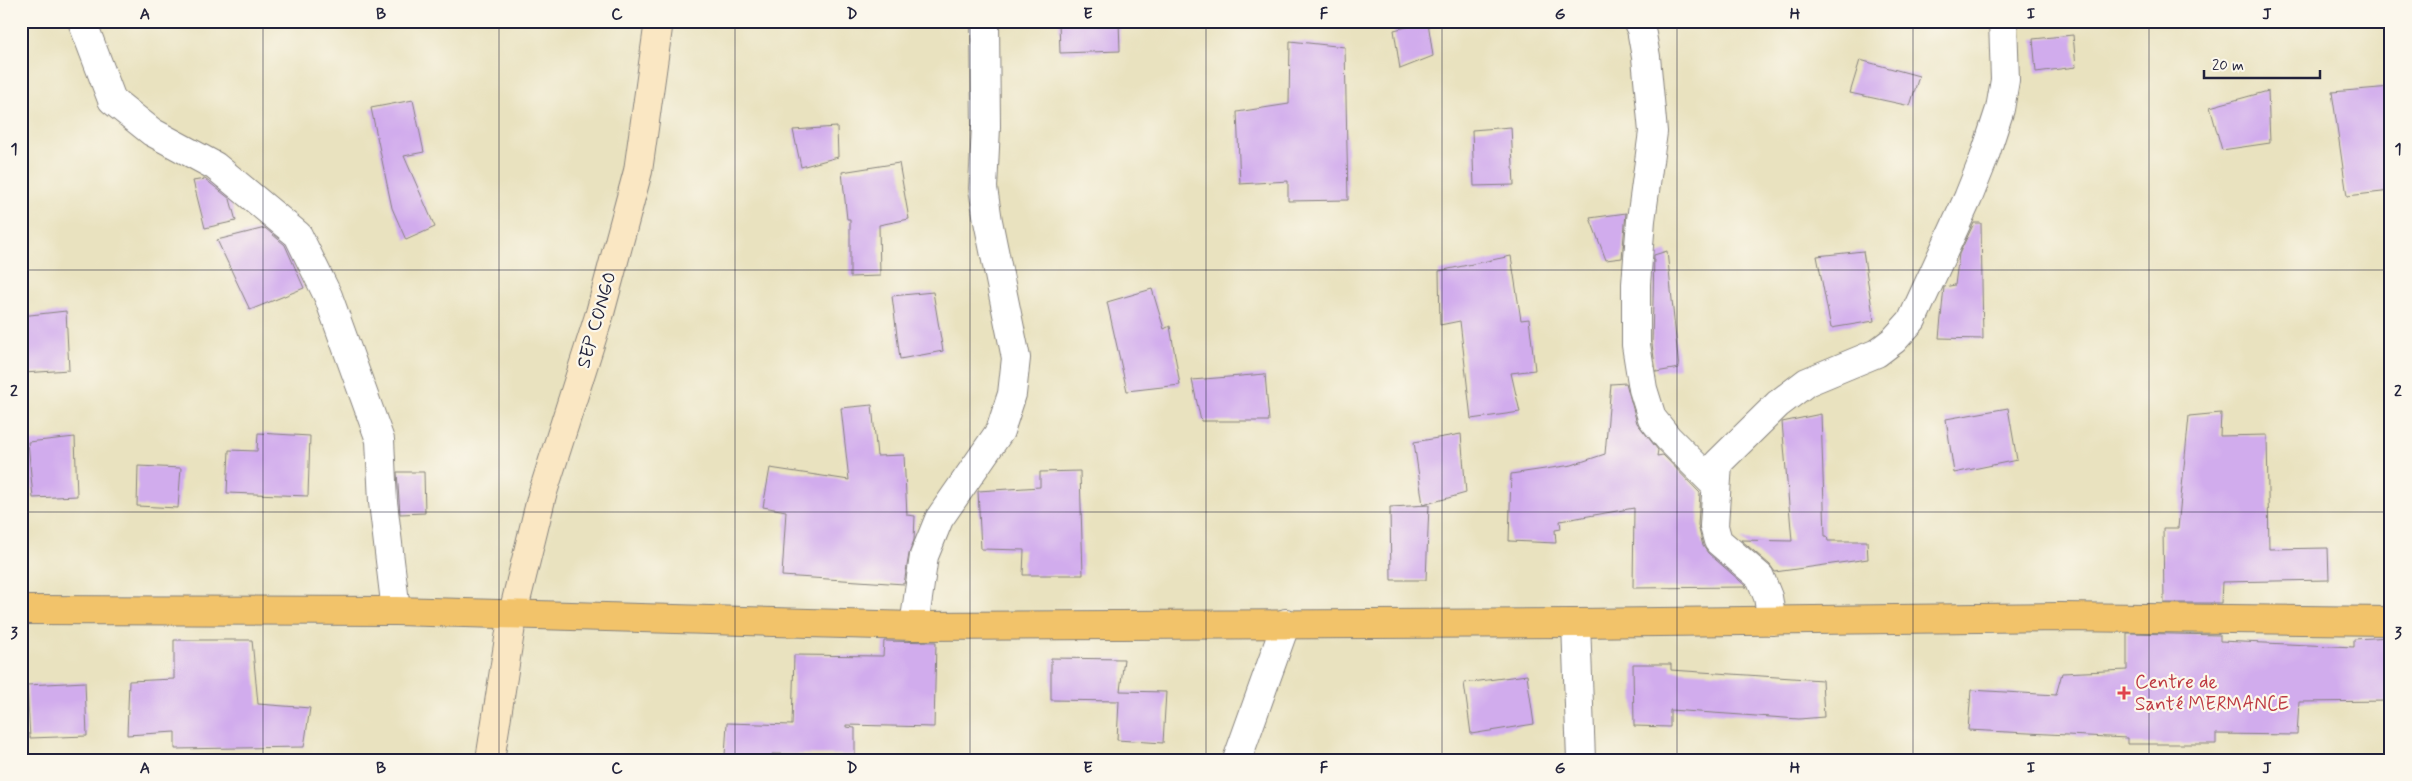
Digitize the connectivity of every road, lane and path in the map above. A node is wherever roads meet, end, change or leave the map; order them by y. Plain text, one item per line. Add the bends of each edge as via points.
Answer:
1 (82, 21) edge
2 (658, 21) edge
3 (985, 21) edge
4 (1637, 21) edge
5 (2003, 21) edge
6 (1715, 485) junction
7 (25, 606) edge
8 (396, 611) junction
9 (513, 613) junction
10 (1772, 621) junction
11 (2391, 621) edge
12 (1576, 623) junction
13 (1286, 624) junction
14 (914, 626) junction
15 (490, 760) edge
16 (1238, 760) edge
17 (1581, 760) edge

1 - 8 street via 112,100 152,132 216,166 298,234 328,296 380,440 383,502
2 - 9 street, SEP CONGO via 638,171 600,313 542,495
3 - 14 street via 983,188 1016,358 1012,394 1000,431 939,519 924,556
4 - 6 street via 1646,57 1654,132 1641,220 1636,284 1636,345 1643,389 1652,418
5 - 6 street via 2005,80 2000,109 1968,198 1912,320 1877,353 1807,382 1778,404 1718,463
6 - 10 street via 1717,509 1714,526 1718,541 1760,577
7 - 8 main road
8 - 9 main road
9 - 14 main road
9 - 15 street, SEP CONGO
10 - 11 main road via 2059,617
10 - 12 main road
12 - 13 main road
12 - 17 street
13 - 14 main road
13 - 16 street

